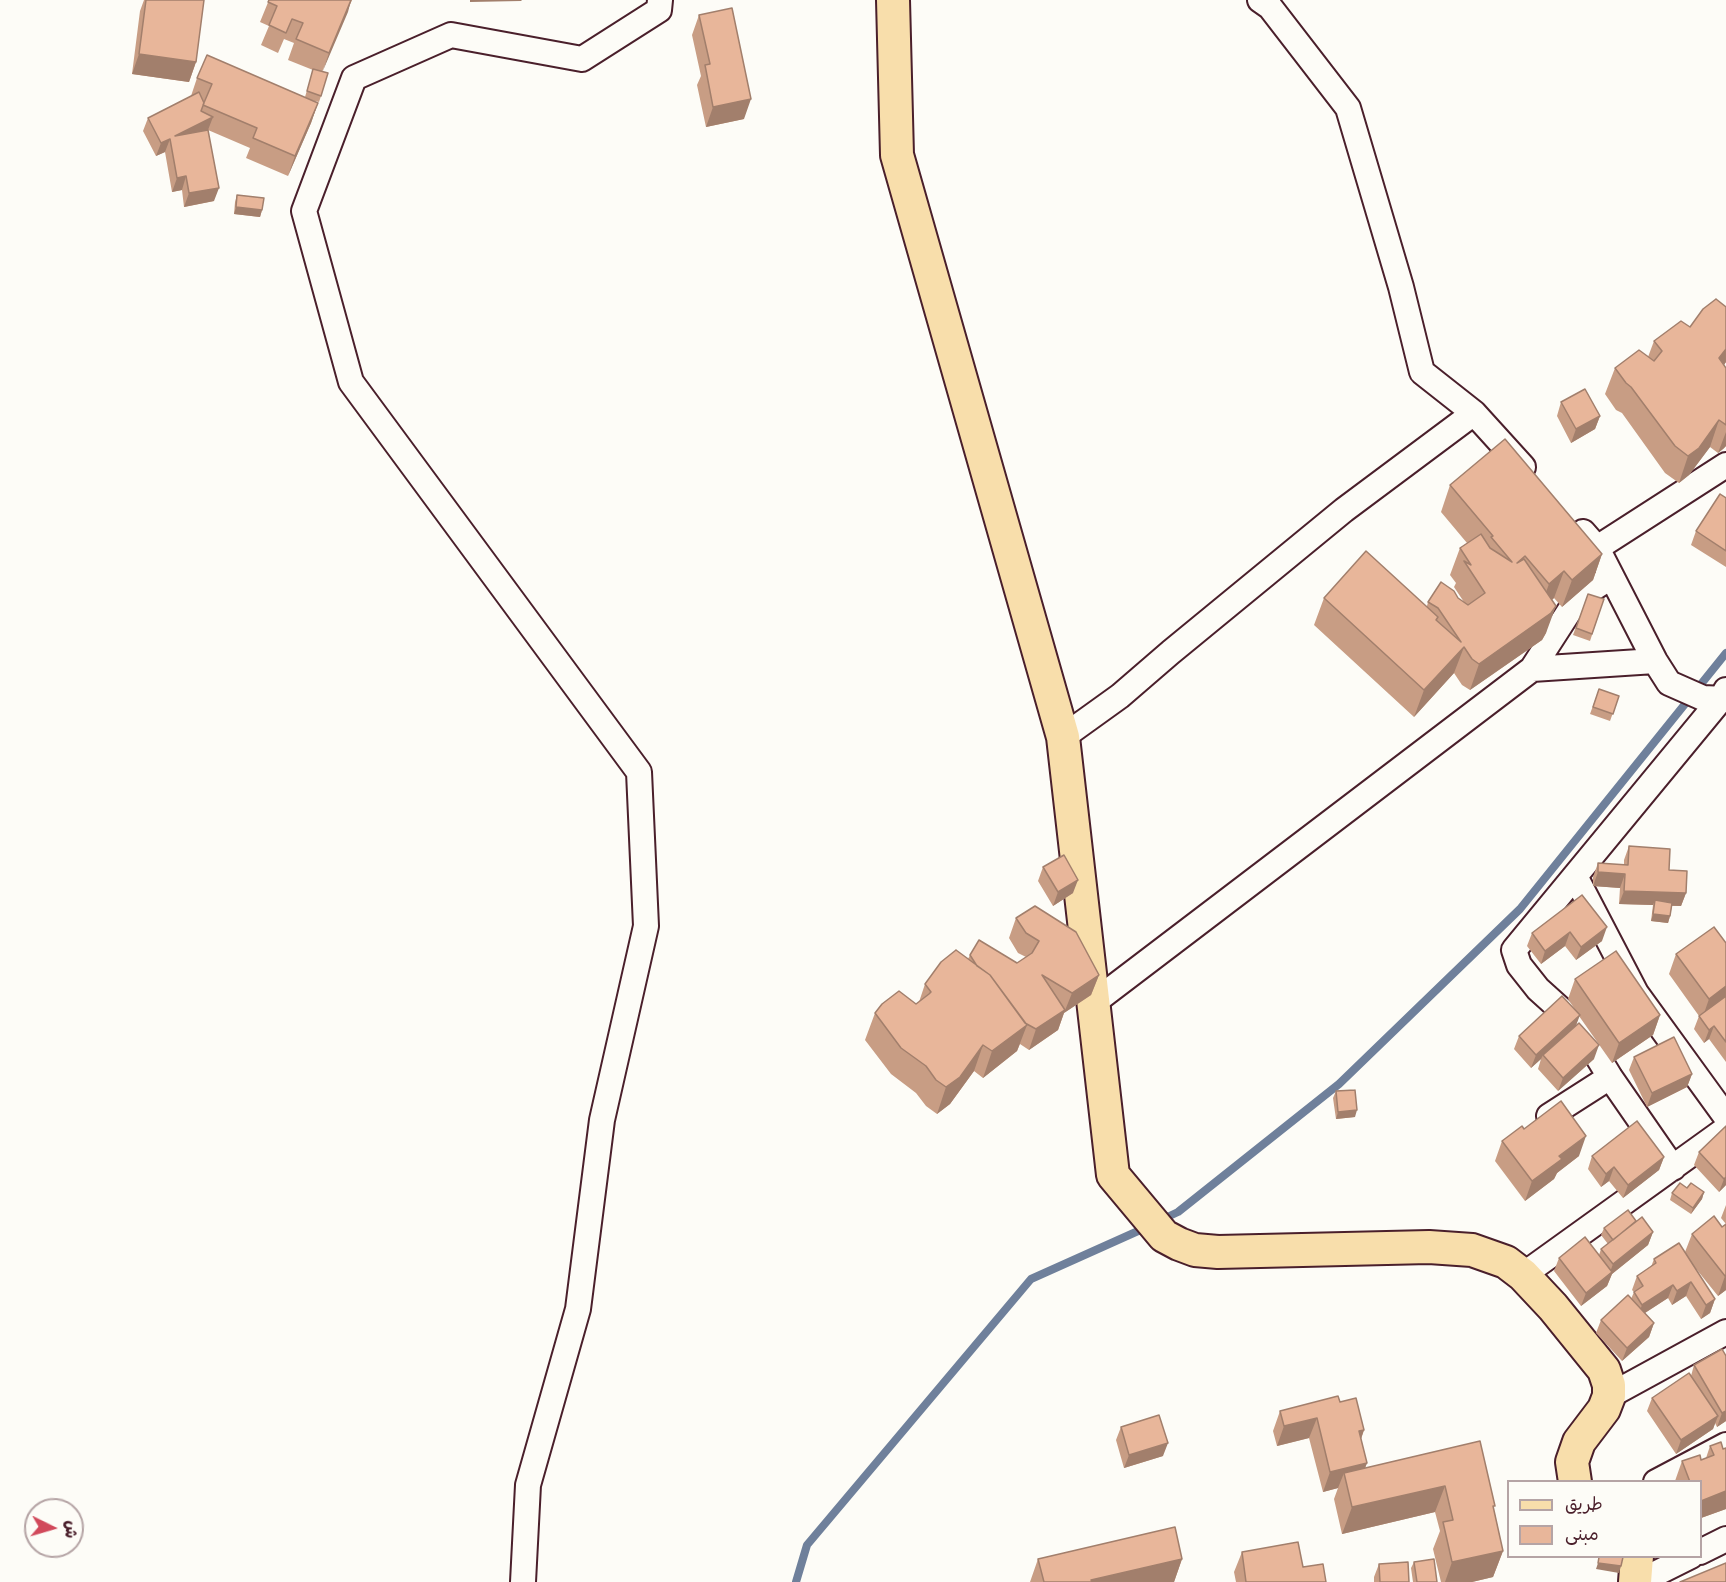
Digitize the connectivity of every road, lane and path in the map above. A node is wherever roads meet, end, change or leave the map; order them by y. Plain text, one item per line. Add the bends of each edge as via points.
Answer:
1 (660, 0) edge
2 (893, 0) edge
3 (1260, 0) edge
4 (1474, 413) junction
5 (1726, 465) edge
6 (1535, 480) edge
7 (1566, 514) edge
8 (1597, 548) junction
9 (1611, 577) junction
10 (1655, 661) junction
11 (1532, 669) junction
12 (1719, 696) edge
13 (1063, 737) junction
14 (1575, 876) junction
15 (1093, 1003) junction
16 (1610, 1077) junction
17 (1549, 1116) edge
18 (1726, 1117) edge
19 (1726, 1129) edge
20 (1672, 1168) junction
21 (1523, 1275) junction
22 (1726, 1332) edge
23 (1609, 1396) junction
24 (1726, 1445) edge
25 (1575, 1480) edge
26 (1660, 1480) edge
27 (1726, 1539) edge
28 (1702, 1551) edge
29 (1637, 1558) edge
30 (1689, 1558) edge
31 (523, 1582) edge
32 (1637, 1582) edge

1 - 31 street via 659,10 582,59 451,35 354,78 304,211 351,382 639,772 646,926 602,1120 578,1309 528,1485
2 - 13 main road via 897,155
3 - 4 street via 1270,7 1348,108 1422,372
4 - 6 street
4 - 13 street via 1344,510 1120,696
5 - 8 street
7 - 8 street
8 - 9 street
9 - 10 street
9 - 11 street via 1572,607
10 - 11 street
10 - 12 street via 1669,684
11 - 15 street
12 - 14 street
13 - 15 main road
14 - 16 street via 1514,950 1519,965 1538,990 1579,1026
14 - 18 street via 1636,993
15 - 21 main road via 1113,1175 1164,1236 1195,1250 1218,1252 1429,1247 1472,1250 1506,1262
16 - 17 street
16 - 20 street
19 - 20 street
20 - 21 street
21 - 23 main road via 1604,1371 1610,1385
22 - 23 street
23 - 25 main road via 1579,1442 1572,1462
24 - 26 street
27 - 28 street
29 - 32 main road
30 - 32 street

